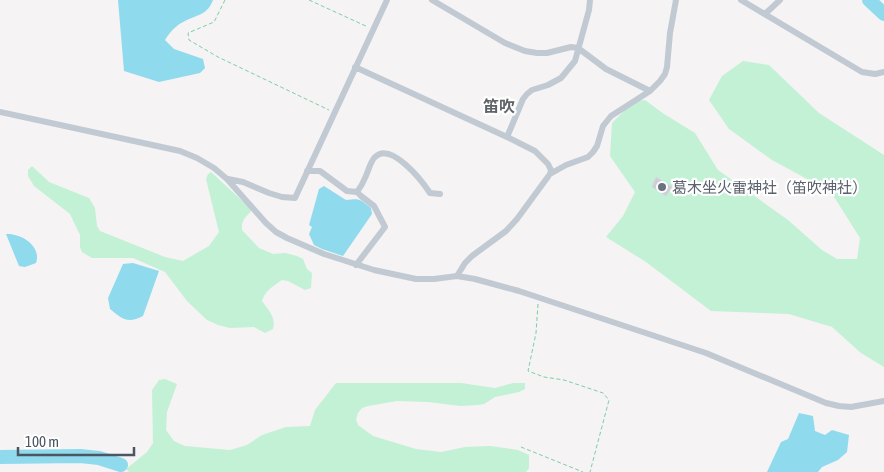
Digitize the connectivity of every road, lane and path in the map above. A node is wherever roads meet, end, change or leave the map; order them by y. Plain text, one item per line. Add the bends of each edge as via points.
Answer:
1 (225, 0) edge
2 (310, 0) edge
3 (386, 0) edge
4 (432, 0) edge
5 (590, 0) edge
6 (676, 0) edge
7 (741, 0) edge
8 (780, 0) edge
9 (765, 14) junction
10 (373, 30) junction
11 (578, 48) junction
12 (355, 67) junction
13 (884, 72) edge
14 (650, 91) junction
15 (0, 112) edge
16 (334, 113) junction
17 (507, 137) junction
18 (307, 171) junction
19 (550, 174) junction
20 (226, 179) junction
21 (357, 192) junction
22 (440, 194) dead end
23 (356, 265) junction
24 (457, 276) junction
25 (538, 298) junction
26 (884, 402) edge
27 (521, 447) dead end
28 (582, 472) edge
29 (590, 472) edge

1 - 16 path via 214,22 188,33 189,40
2 - 10 path
3 - 10 street
4 - 11 street via 525,51 542,53
5 - 11 street
6 - 14 street via 665,74
7 - 9 street
8 - 9 street
9 - 13 street via 862,72
10 - 12 street
11 - 14 street via 606,68
11 - 17 street via 575,61 561,78 532,90 523,99
12 - 16 street
12 - 17 street
14 - 19 street via 610,116 602,126 597,146 588,157
15 - 20 street via 180,151 214,168
16 - 18 street
17 - 19 street via 544,159
18 - 20 street via 295,198
18 - 21 street via 320,171 347,191
19 - 24 street via 512,225 472,256
20 - 23 street via 276,232
21 - 22 street via 372,161 381,153 411,169 430,193
21 - 23 street via 374,206 385,227
23 - 24 street via 416,279
24 - 25 street
25 - 26 street via 706,353 826,403 852,407
25 - 29 path via 536,333 528,371 603,393 609,400
27 - 28 path

